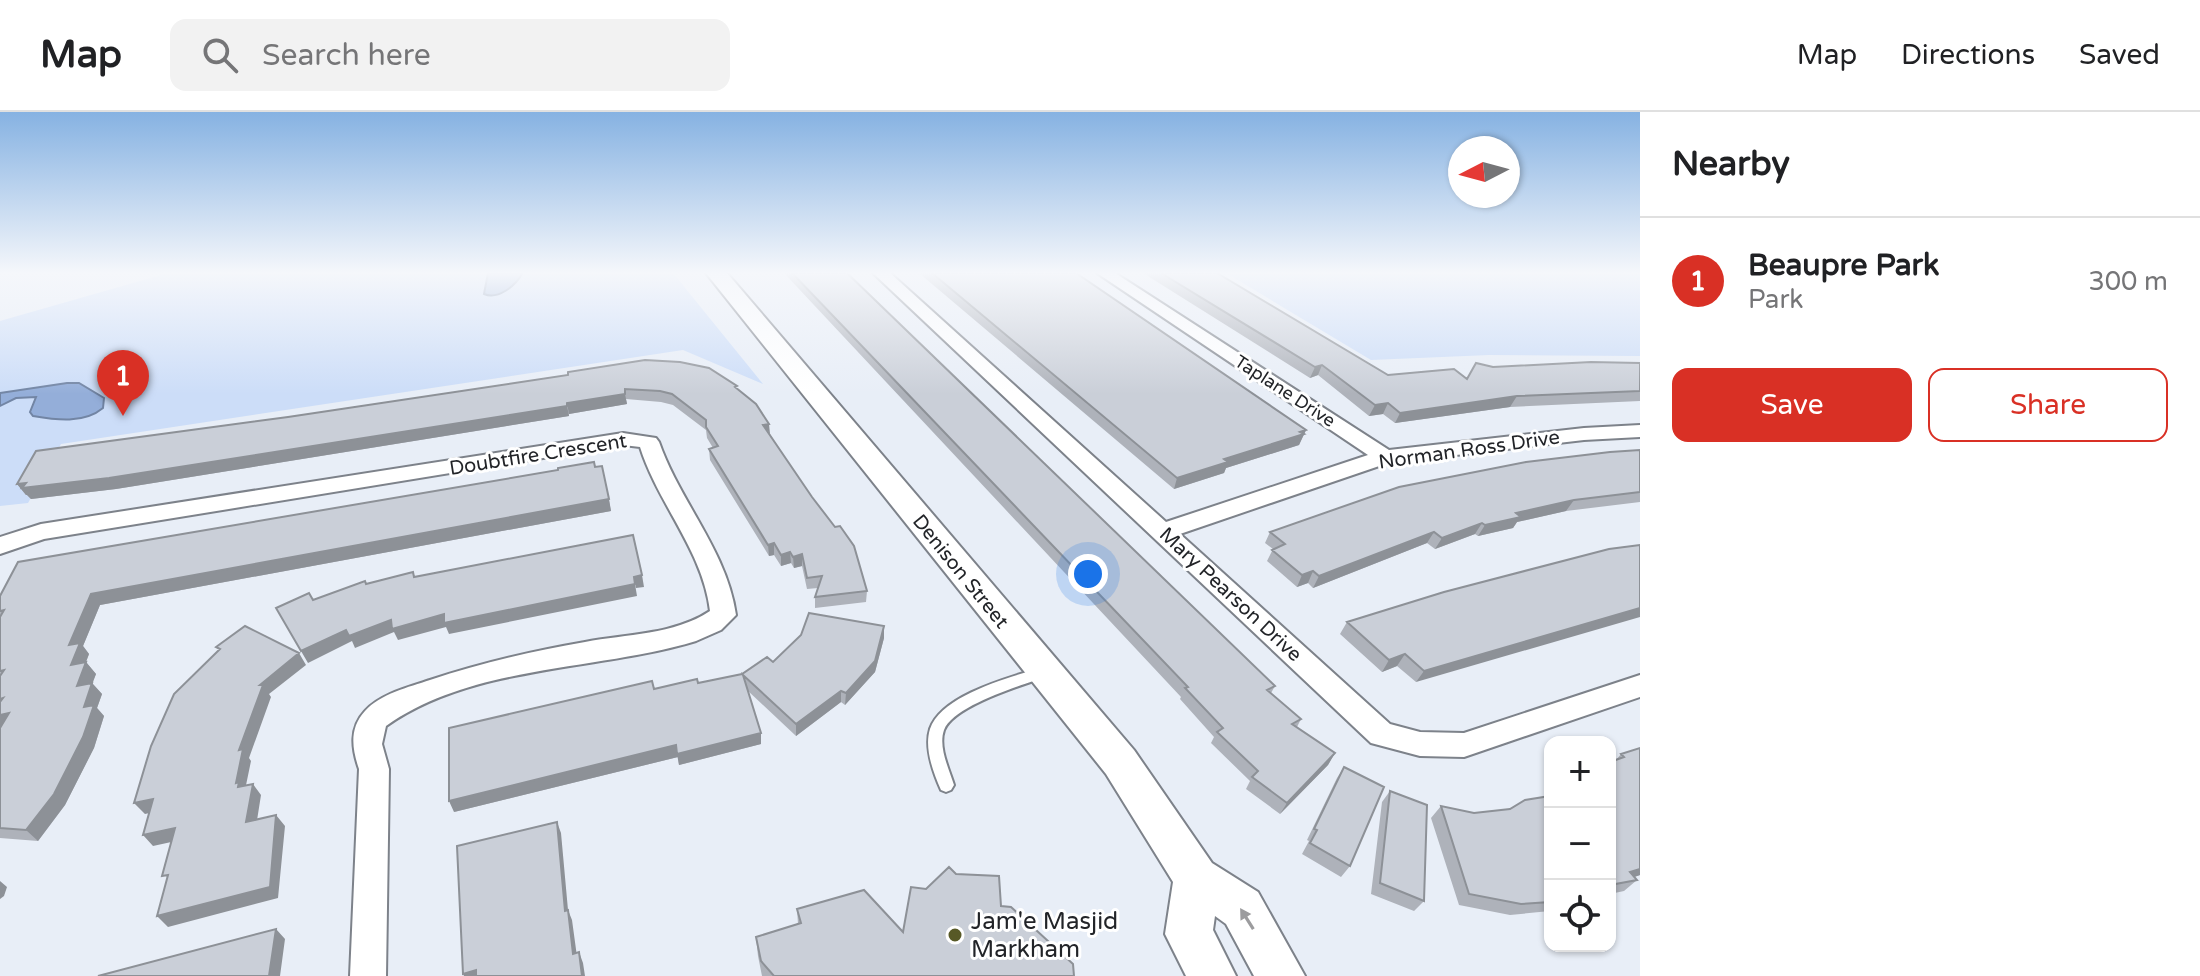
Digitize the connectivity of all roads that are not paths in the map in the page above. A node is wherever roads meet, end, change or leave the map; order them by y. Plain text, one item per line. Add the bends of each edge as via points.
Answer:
1 (749, 313) edge
2 (925, 313) edge
3 (1166, 313) edge
4 (1640, 431) edge
5 (1385, 457) junction
6 (1165, 531) junction
7 (0, 546) edge
8 (1043, 671) junction
9 (1640, 686) edge
10 (946, 785) dead end
11 (1196, 878) junction
12 (368, 976) edge
13 (1212, 976) edge
14 (1281, 976) edge

1 - 8 street, Denison Street
2 - 6 street, Mary Pearson Drive
3 - 5 street, Taplane Drive
4 - 5 street, Norman Ross Drive
5 - 6 street, Norman Ross Drive
6 - 9 street, Mary Pearson Drive via 1381,734 1420,744 1464,745
7 - 12 street, Doubtfire Crescent via 41,532 623,439 649,442 715,578 723,615 690,635 471,678 412,696 378,716 366,750 374,769
8 - 10 lane via 955,707 938,725 936,747
8 - 11 street, Denison Street via 1120,762
11 - 13 street via 1189,934
14 -> 11 street, Denison Street via 1242,908

